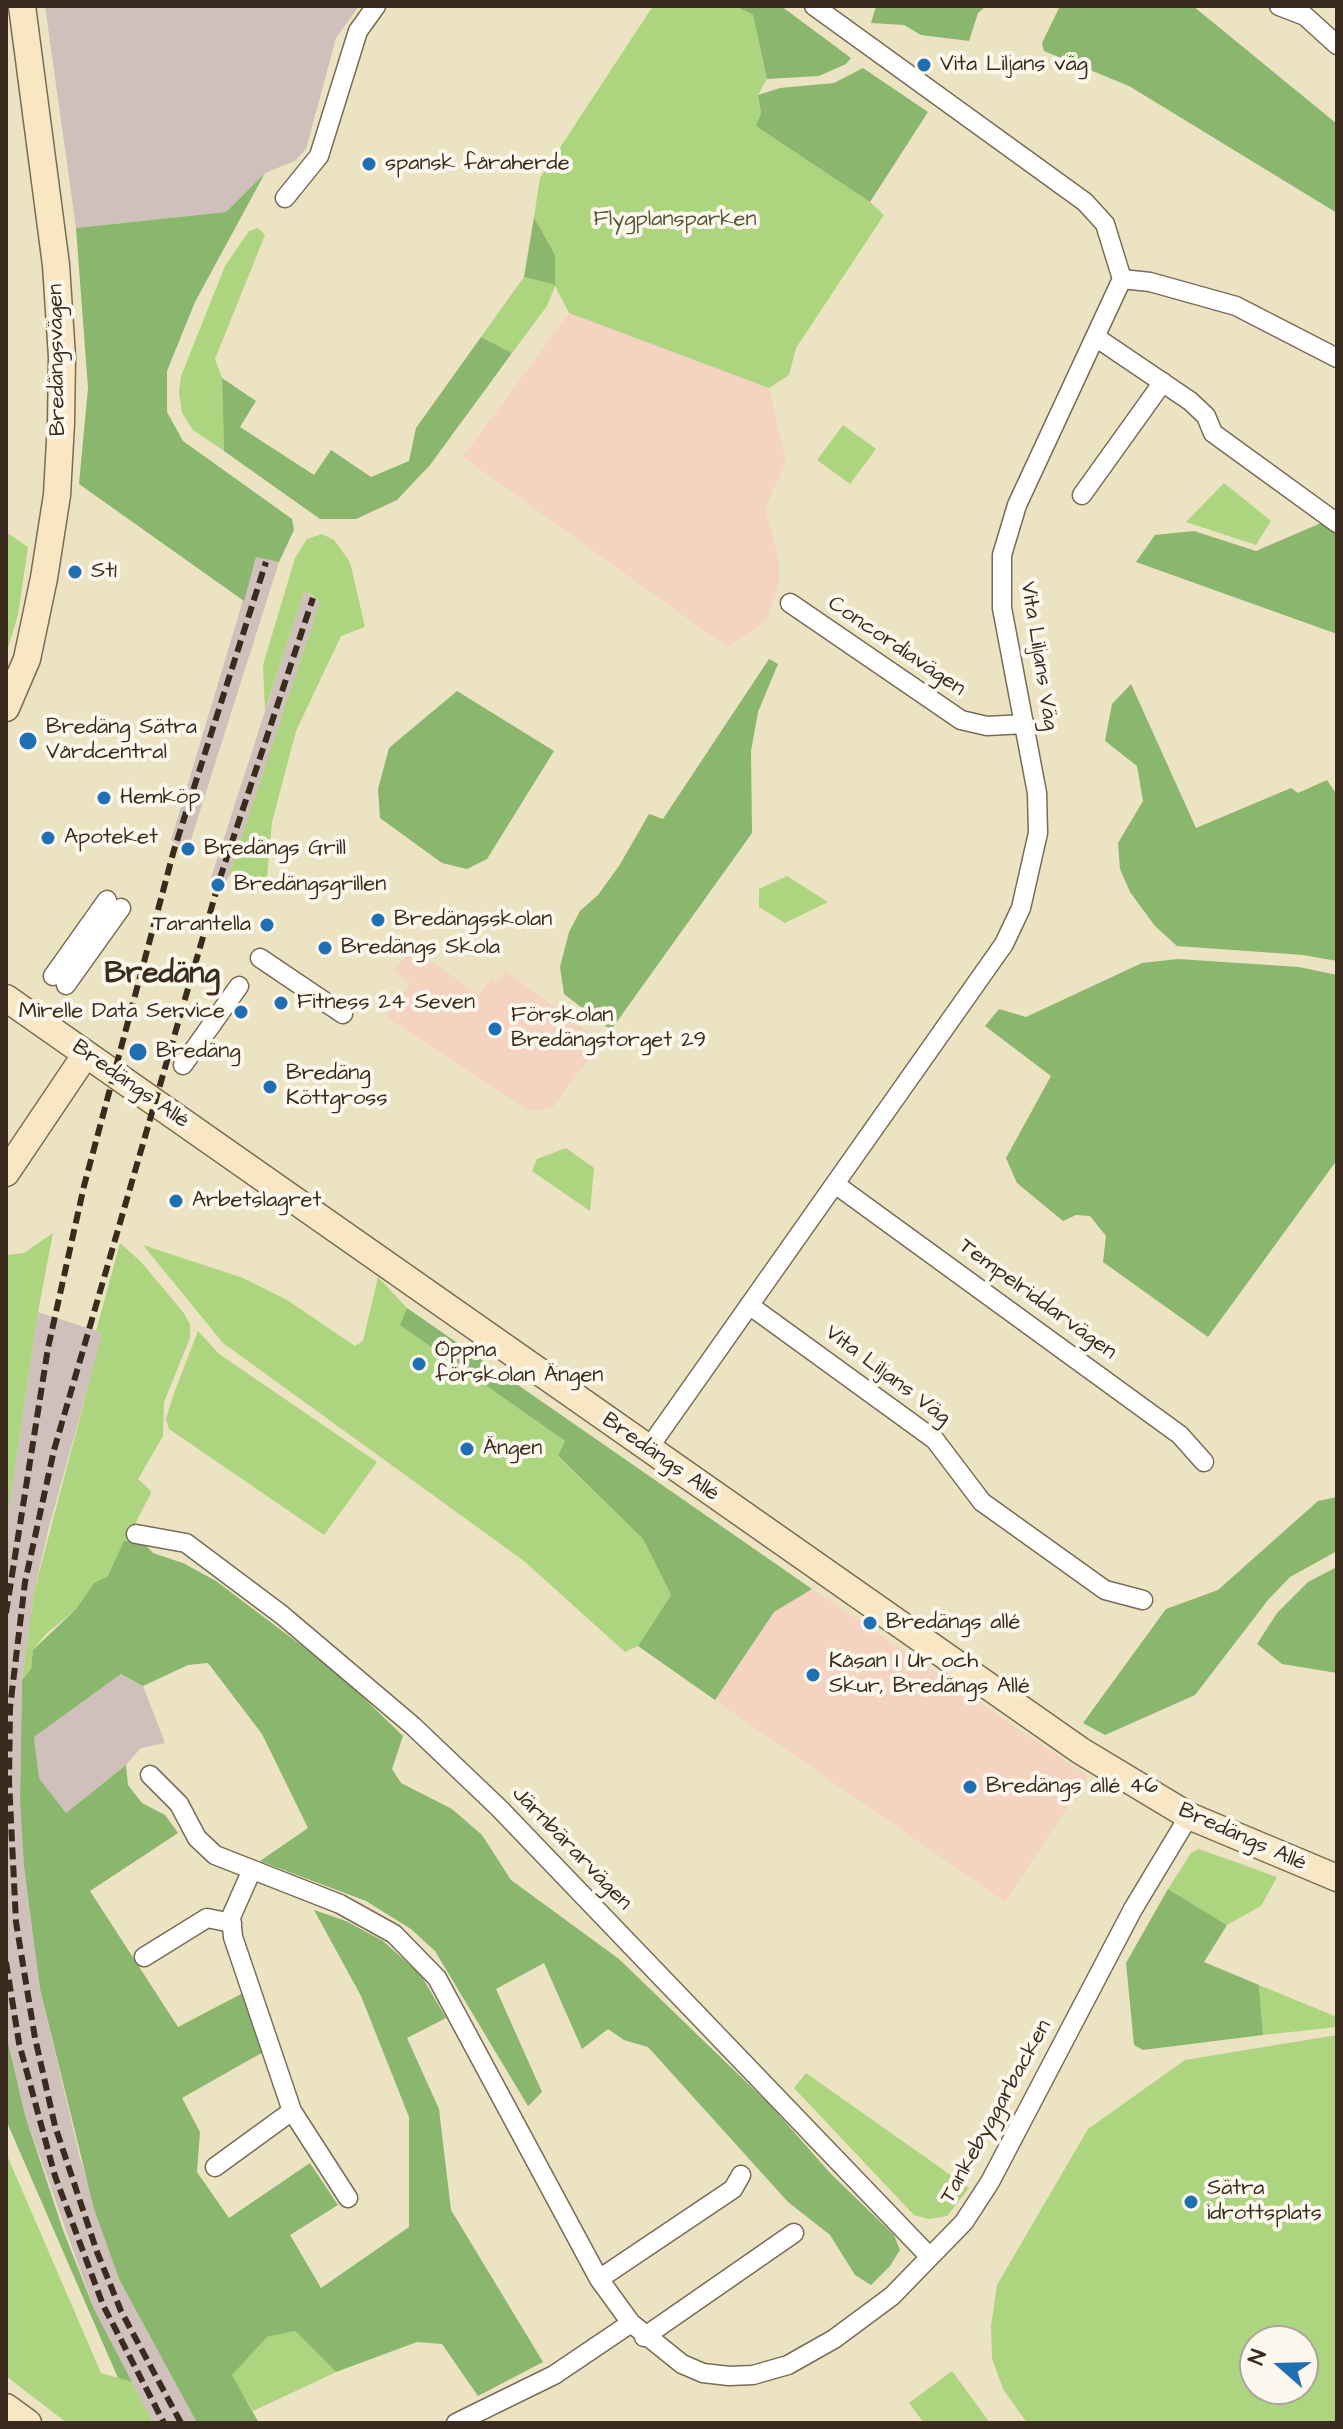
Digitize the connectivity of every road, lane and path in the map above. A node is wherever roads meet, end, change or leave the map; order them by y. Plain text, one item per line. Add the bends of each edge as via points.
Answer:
1 (22, 6) edge
2 (376, 6) edge
3 (814, 6) edge
4 (1279, 6) edge
5 (1337, 45) edge
6 (285, 198) dead end
7 (1122, 279) junction
8 (1097, 338) junction
9 (1337, 358) edge
10 (1163, 382) junction
11 (1082, 495) dead end
12 (1337, 523) edge
13 (790, 603) dead end
14 (6, 708) edge
15 (1025, 724) junction
16 (114, 904) dead end
17 (260, 958) dead end
18 (59, 980) dead end
19 (239, 986) dead end
20 (6, 998) edge
21 (343, 1014) dead end
22 (86, 1054) junction
23 (183, 1065) dead end
24 (6, 1173) edge
25 (835, 1184) junction
26 (749, 1305) junction
27 (648, 1449) junction
28 (1204, 1462) dead end
29 (136, 1534) dead end
30 (1143, 1600) dead end
31 (150, 1775) dead end
32 (1189, 1816) junction
33 (251, 1872) junction
34 (1337, 1878) edge
35 (232, 1923) junction
36 (144, 1957) dead end
37 (292, 2111) junction
38 (215, 2167) dead end
39 (741, 2175) dead end
40 (348, 2198) dead end
41 (794, 2233) dead end
42 (929, 2256) junction
43 (599, 2279) junction
44 (638, 2330) junction
45 (6, 2407) edge
46 (28, 2423) edge
47 (456, 2423) edge

1 - 14 street, Bredängsvägen via 56,265 61,410 57,495 44,578 27,659
2 - 6 street via 358,31 319,156
3 - 7 street via 1085,202 1105,224
4 - 5 street via 1305,16
7 - 8 street, Vita Liljans Väg
7 - 9 street via 1236,306
8 - 10 street
8 - 15 street, Vita Liljans Väg via 1017,505 1004,545 1002,608
10 - 11 street
10 - 12 street via 1206,416 1213,433
13 - 15 street, Concordiavägen via 961,720 987,726
15 - 25 street, Vita Liljans Väg via 1038,833 1021,908 1004,944
16 - 18 street
17 - 21 street
19 - 23 street
20 - 22 street, Bredängs Allé
22 - 24 street
22 - 27 street, Bredängs Allé
25 - 26 street, Vita Liljans Väg
25 - 28 street, Tempelriddarvägen via 1180,1435
26 - 27 street, Vita Liljans Väg
26 - 30 street, Vita Liljans Väg via 935,1440 982,1502 1105,1590
27 - 32 street, Bredängs Allé via 1126,1781
29 - 42 street, Järnbärarvägen via 186,1543 282,1615 413,1726 510,1819
31 - 33 street, Tankebyggarbacken via 179,1804 197,1838 215,1855
32 - 34 street, Bredängs Allé
32 - 42 street, Tankebyggarbacken via 990,2182 964,2222
33 - 35 street
33 - 43 street, Tankebyggarbacken via 340,1904 394,1934 437,1978
35 - 36 street via 207,1918
35 - 37 street
37 - 38 street
37 - 40 street
39 - 43 street via 733,2189
41 - 44 street
42 - 44 street, Tankebyggarbacken via 892,2296 834,2339 788,2365 753,2375 703,2373 682,2364
43 - 44 street, Tankebyggarbacken
44 - 47 street
45 - 46 street

